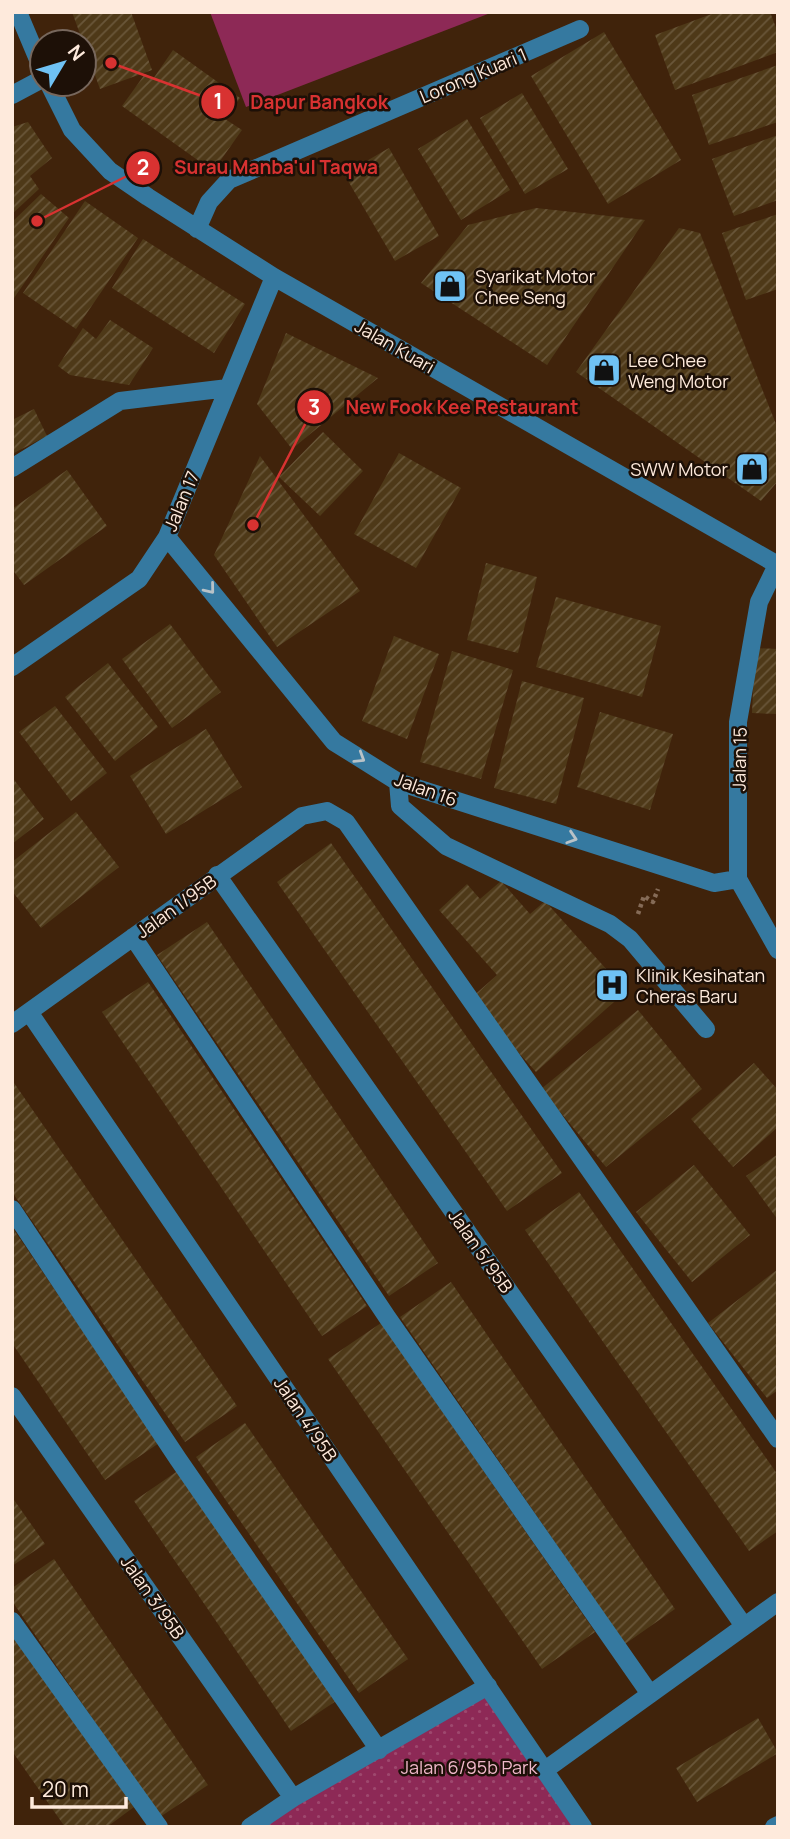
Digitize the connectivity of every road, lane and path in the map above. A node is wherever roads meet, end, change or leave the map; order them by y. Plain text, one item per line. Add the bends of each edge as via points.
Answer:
1 (18, 12) edge
2 (580, 29) dead end
3 (28, 36) edge
4 (28, 86) edge
5 (12, 95) edge
6 (56, 98) edge
7 (197, 229) junction
8 (274, 276) junction
9 (228, 388) junction
10 (12, 468) edge
11 (167, 537) junction
12 (777, 565) edge
13 (12, 667) edge
14 (398, 782) junction
15 (217, 876) junction
16 (738, 879) junction
17 (659, 888) dead end
18 (637, 917) dead end
19 (133, 937) junction
20 (778, 950) edge
21 (29, 1012) junction
22 (12, 1024) edge
23 (706, 1029) dead end
24 (12, 1209) edge
25 (12, 1396) edge
26 (778, 1439) edge
27 (778, 1602) edge
28 (12, 1621) edge
29 (744, 1626) junction
30 (488, 1686) junction
31 (650, 1694) junction
32 (379, 1750) junction
33 (545, 1770) junction
34 (293, 1798) junction
35 (159, 1827) edge
36 (250, 1827) edge
37 (583, 1827) edge

1 - 3 street
2 - 7 street, Lorong Kuari 1 via 229,180 209,202
4 - 5 street
6 - 7 street, Jalan Kuari via 72,130 110,171
7 - 8 street, Jalan Kuari
8 - 9 street, Jalan 17
8 - 12 street, Jalan Kuari
9 - 10 street via 120,401
9 - 11 street, Jalan 17
11 - 13 street, Jalan 17 via 139,579
11 -> 14 street, Jalan 16 via 334,743
12 - 16 street, Jalan 15 via 759,602 738,722
14 -> 16 street, Jalan 16 via 714,883
14 - 23 street via 400,806 446,846 610,924 630,939
15 - 19 street, Jalan 1/95B
15 - 26 street, Jalan 1/95B via 302,816 327,811 346,822
15 - 29 street, Jalan 5/95B
16 - 20 street, Jalan 15
17 - 18 path via 653,902 644,896
19 - 21 street, Jalan 1/95B
19 - 31 street via 387,1317
21 - 22 street, Jalan 1/95B
21 - 30 street, Jalan 4/95B
24 - 32 street
25 - 34 street, Jalan 3/95B
27 - 29 street
28 - 35 street
29 - 31 street
30 - 32 street
30 - 33 street, Jalan 4/95B
31 - 33 street
32 - 34 street
33 - 37 street, Jalan 4/95B
34 - 36 street

